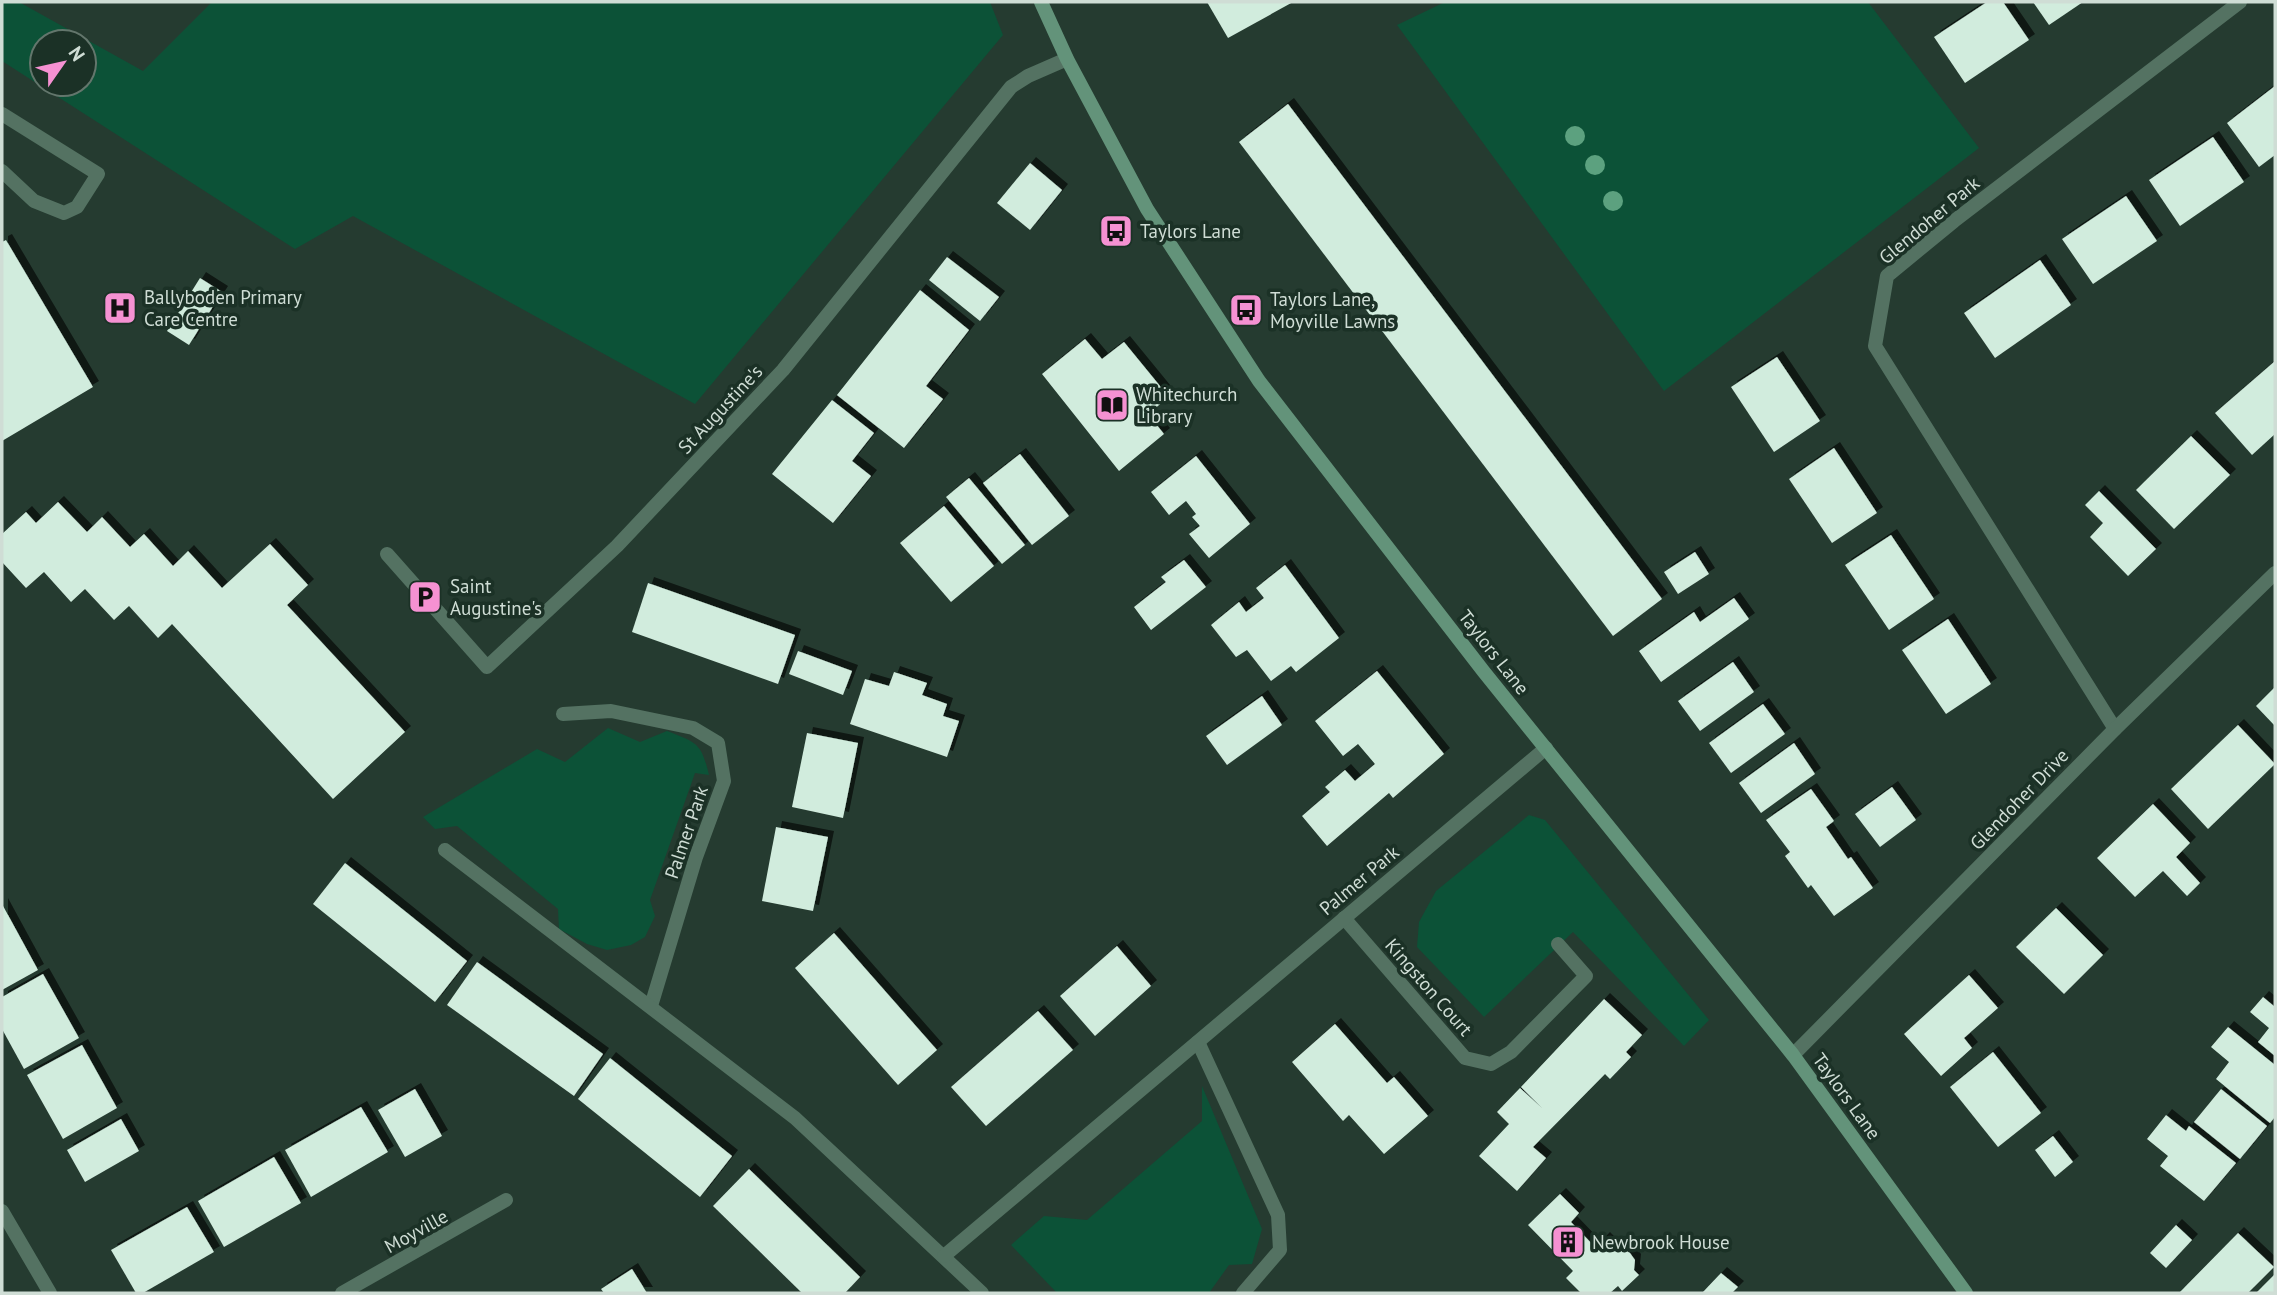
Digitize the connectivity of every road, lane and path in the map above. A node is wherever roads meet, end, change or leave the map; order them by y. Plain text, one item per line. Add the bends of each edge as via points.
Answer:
1 (1041, 2) edge
2 (2241, 2) edge
3 (1067, 59) junction
4 (2, 114) edge
5 (2, 171) edge
6 (387, 554) dead end
7 (2275, 573) edge
8 (563, 714) dead end
9 (2115, 729) junction
10 (1546, 748) junction
11 (445, 850) dead end
12 (1344, 918) junction
13 (1558, 944) dead end
14 (651, 1006) junction
15 (1198, 1042) junction
16 (1793, 1055) junction
17 (506, 1200) dead end
18 (2, 1211) edge
19 (944, 1256) junction
20 (50, 1293) edge
21 (342, 1293) edge
22 (982, 1293) edge
23 (1243, 1293) edge
24 (1966, 1293) edge

1 - 3 main road, Taylors Lane
2 - 9 street, Glendoher Park via 1887,276 1875,346
3 - 6 street, St Augustine's via 1011,87 783,370 617,546 487,667
3 - 10 main road, Taylors Lane via 1147,209 1259,381
4 - 5 street via 98,174 77,207 64,213 34,201
7 - 9 street, Glendoher Drive
8 - 14 street, Palmer Park via 611,711 693,728 718,743 724,780
9 - 16 street, Glendoher Drive
10 - 12 street, Palmer Park
10 - 16 main road, Taylors Lane
11 - 14 street
12 - 13 street, Kingston Court via 1465,1058 1491,1064 1511,1052 1586,976
12 - 15 street, Palmer Park
14 - 19 street via 795,1118
15 - 19 street, Palmer Park
15 - 23 street via 1278,1215 1280,1250
16 - 24 main road, Taylors Lane
17 - 21 street, Moyville
18 - 20 street
19 - 22 street

